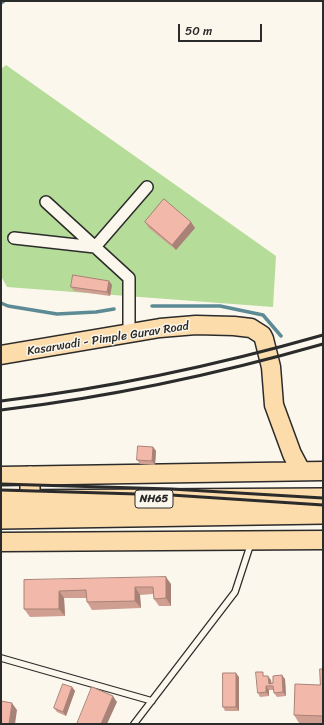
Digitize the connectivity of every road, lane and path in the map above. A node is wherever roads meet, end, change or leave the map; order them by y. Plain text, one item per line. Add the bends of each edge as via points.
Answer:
1 (147, 188) dead end
2 (46, 202) dead end
3 (14, 238) dead end
4 (95, 247) junction
5 (129, 334) junction
6 (1, 355) edge
7 (301, 471) junction
8 (323, 471) edge
9 (1, 476) edge
10 (30, 476) junction
11 (314, 498) edge
12 (1, 500) edge
13 (30, 500) junction
14 (323, 514) edge
15 (1, 519) edge
16 (323, 540) edge
17 (252, 541) junction
18 (1, 542) edge
19 (1, 658) edge
20 (152, 701) junction
21 (134, 724) edge

1 - 4 street
2 - 4 street
3 - 4 street
4 - 5 street via 128,278
5 - 6 main road, Kasarwadi - Pimple Gurav Road
5 - 7 main road, Kasarwadi - Pimple Gurav Road via 196,325 257,331 264,339 271,367 274,405
7 - 8 main road
7 - 10 main road
9 - 10 main road
10 - 13 highway
11 - 13 highway, NH65
12 - 13 highway, NH65
14 - 15 highway, NH65
16 - 17 main road
17 - 18 main road
17 - 20 lane via 235,592
19 - 20 lane
20 - 21 lane

